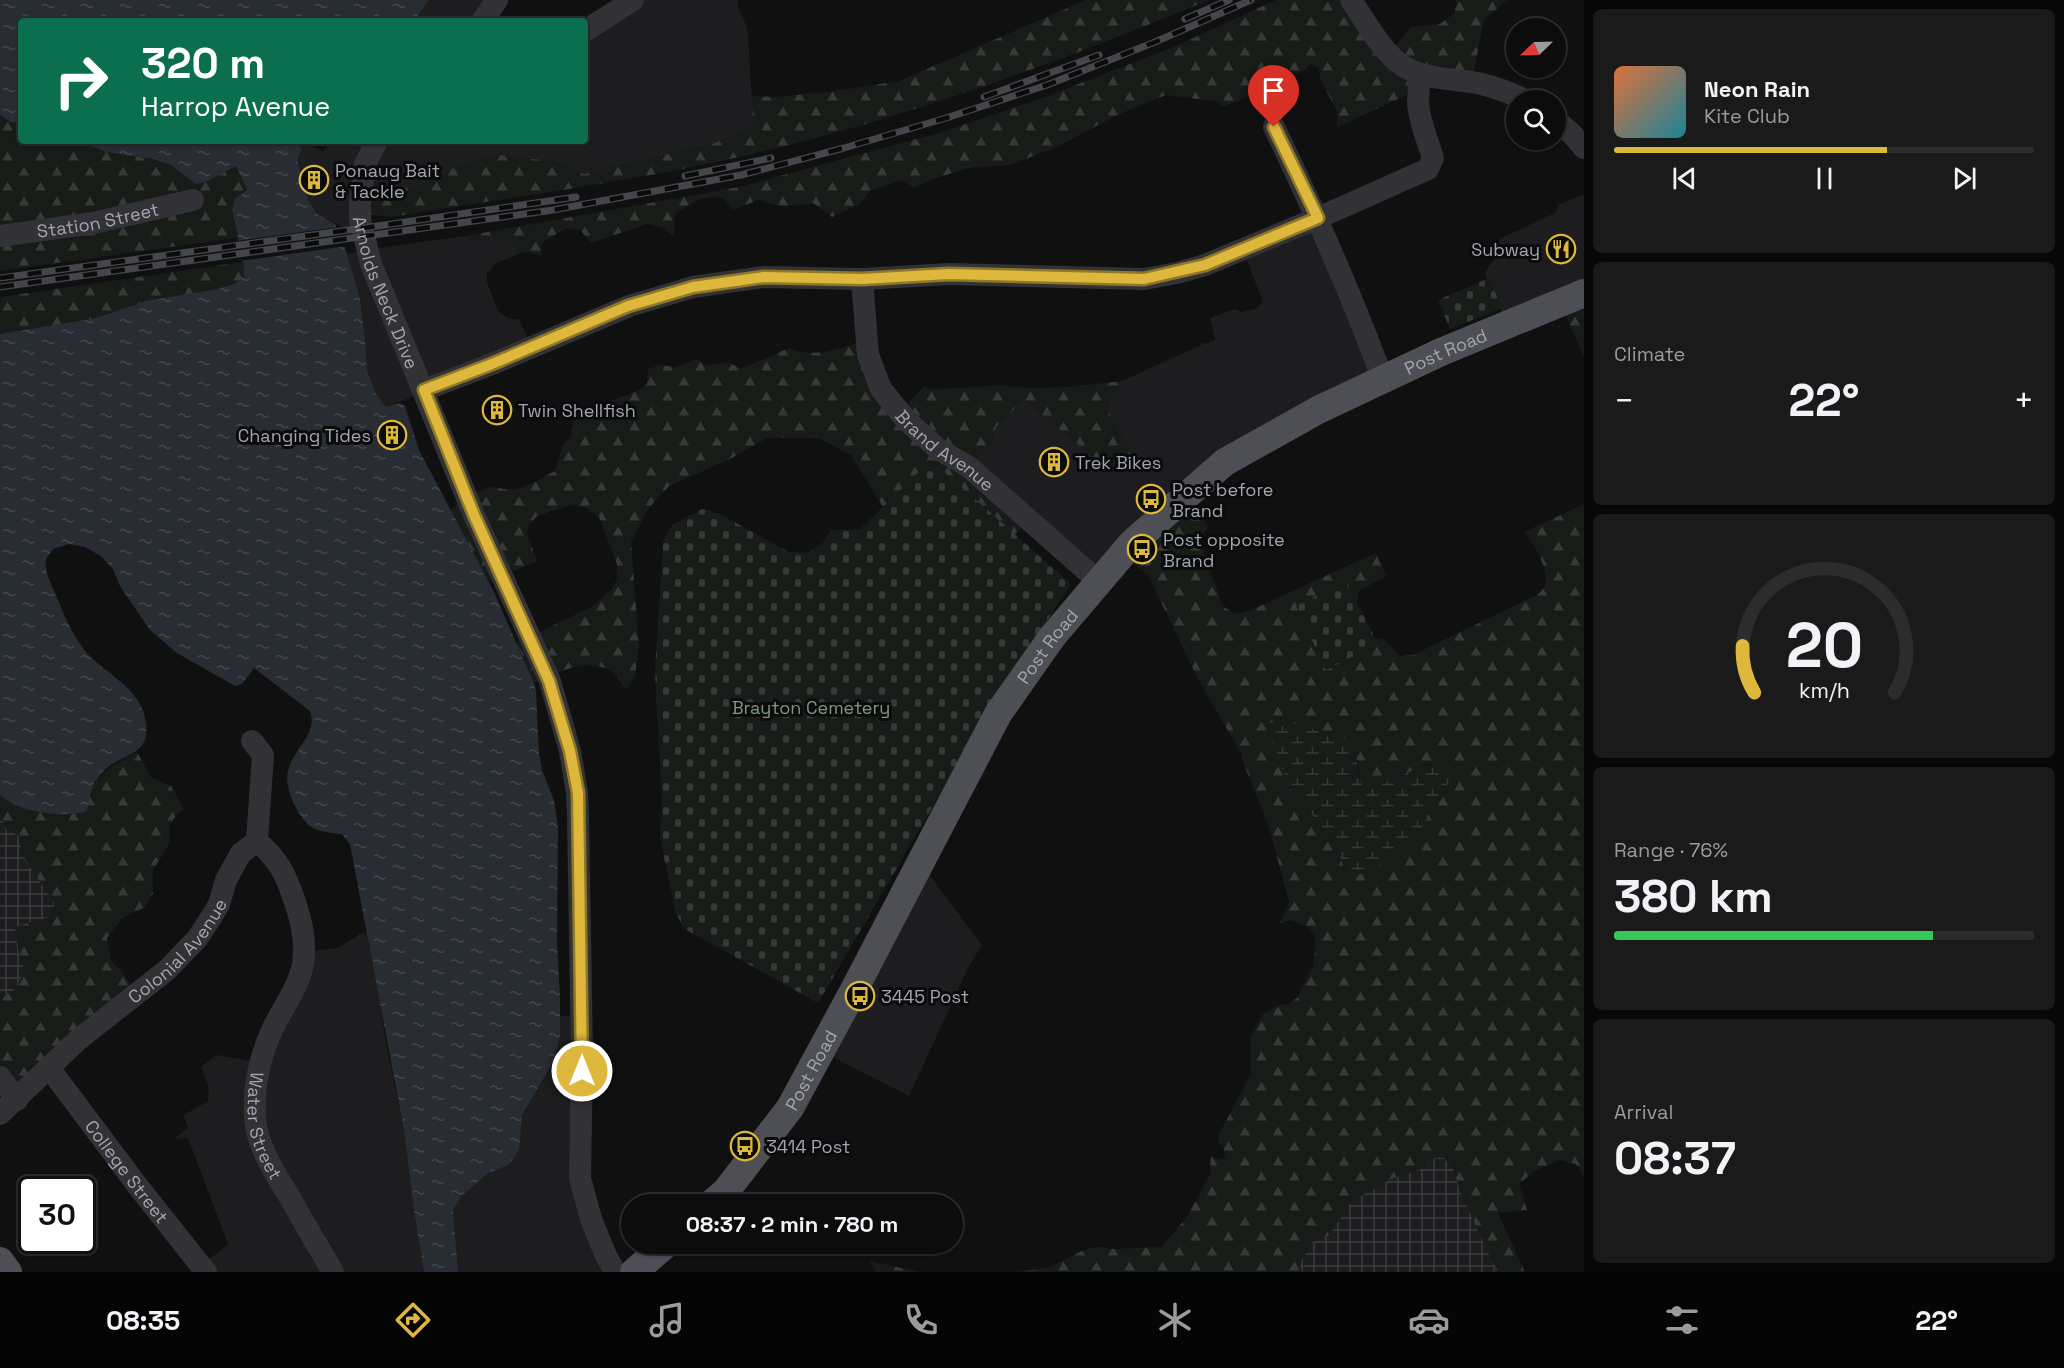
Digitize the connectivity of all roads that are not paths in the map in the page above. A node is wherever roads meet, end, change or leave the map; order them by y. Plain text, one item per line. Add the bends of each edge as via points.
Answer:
1 (496, 0) edge
2 (633, 0) edge
3 (1351, 0) edge
4 (484, 18) edge
5 (588, 29) edge
6 (1421, 76) junction
7 (1506, 92) edge
8 (1274, 127) dead end
9 (1566, 129) edge
10 (375, 144) edge
11 (1584, 148) edge
12 (193, 200) dead end
13 (1318, 218) junction
14 (0, 236) edge
15 (862, 279) junction
16 (1584, 293) edge
17 (1383, 380) junction
18 (424, 390) junction
19 (1098, 582) junction
20 (252, 741) dead end
21 (257, 841) junction
22 (50, 1069) junction
23 (0, 1077) edge
24 (8, 1107) edge
25 (723, 1194) edge
26 (655, 1254) edge
27 (0, 1260) edge
28 (8, 1272) edge
29 (206, 1272) edge
30 (333, 1272) edge
31 (615, 1272) edge
32 (634, 1272) edge

1 - 4 street
2 - 5 street
3 - 6 street via 1392,57
6 - 7 street via 1479,83
6 - 13 street via 1418,111 1433,158 1428,169
8 - 13 street
9 - 11 street
10 - 18 street, Arnolds Neck Drive via 365,164 360,219 375,275
12 - 14 street, Station Street via 93,223
13 - 15 street via 1205,265 1144,279 949,274
13 - 17 street
15 - 18 street via 764,277 693,287 628,306
15 - 19 street, Brand Avenue via 868,356 881,389 907,421 938,449 969,467
16 - 17 main road, Post Road
17 - 19 main road, Post Road via 1318,410 1225,462 1131,543
18 - 31 street, Arnolds Neck Drive via 474,515 549,681 570,751 578,793 580,1178 591,1220
19 - 25 main road, Post Road via 1052,637 998,714 790,1108
20 - 21 street via 263,755
21 - 22 street, Colonial Avenue via 242,854 226,880 215,910 188,950 80,1039
21 - 30 street, Water Street via 283,870 304,939 299,977 259,1065 257,1133 274,1171
22 - 24 street, Colonial Avenue
22 - 29 street, College Street
23 - 24 street
26 - 32 main road
27 - 28 main road

